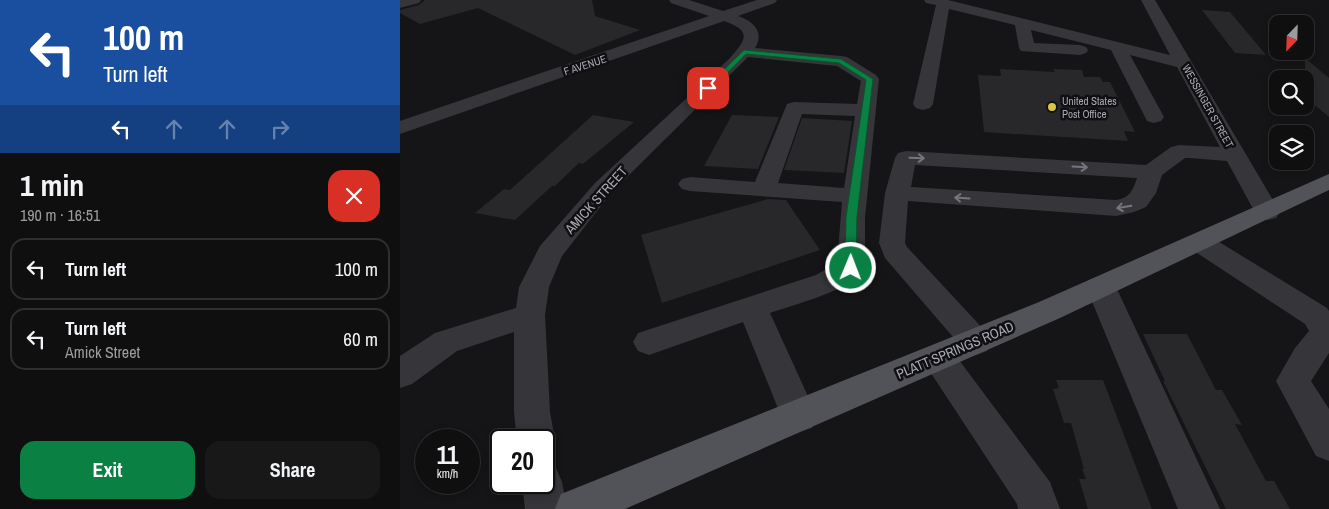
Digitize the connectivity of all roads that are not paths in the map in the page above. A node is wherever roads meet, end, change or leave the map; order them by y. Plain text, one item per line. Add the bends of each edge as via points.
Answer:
1 (414, 0) edge
2 (676, 0) edge
3 (770, 0) edge
4 (1148, 0) edge
5 (937, 1) edge
6 (400, 4) edge
7 (727, 16) junction
8 (1022, 22) junction
9 (1117, 46) junction
10 (1080, 50) dead end
11 (744, 52) junction
12 (1183, 63) junction
13 (923, 104) dead end
14 (866, 110) junction
15 (1154, 117) dead end
16 (400, 128) edge
17 (1235, 154) junction
18 (1151, 172) junction
19 (1329, 181) edge
20 (690, 184) dead end
21 (764, 188) junction
22 (897, 193) junction
23 (854, 196) junction
24 (1267, 212) junction
25 (1201, 242) junction
26 (1101, 287) junction
27 (752, 307) junction
28 (530, 315) junction
29 (649, 342) dead end
30 (976, 342) junction
31 (938, 358) junction
32 (400, 374) edge
33 (799, 416) junction
34 (534, 429) edge
35 (1329, 443) edge
36 (544, 494) edge
37 (546, 509) edge
38 (576, 509) edge
39 (1039, 509) edge
40 (1199, 509) edge

1 - 6 street
2 - 7 street
3 - 7 street, F AVENUE
4 - 12 street, WESSINGER STREET
5 - 8 street
5 - 13 street
7 - 11 street, AMICK STREET via 752,32 752,40
7 - 16 street, F AVENUE
8 - 9 street
8 - 10 street via 1027,48
9 - 12 street
9 - 15 street
11 - 14 street via 841,61 870,79
11 - 28 street, AMICK STREET via 603,188 571,227 550,253 534,287
12 - 17 street, WESSINGER STREET
14 - 21 street via 794,108
14 - 23 street
17 - 18 street via 1179,152
17 - 24 street, WESSINGER STREET
18 -> 22 street via 1142,199 1127,208
22 -> 18 street via 904,160 911,157
19 - 24 main road, PLATT SPRINGS ROAD
20 - 21 street
21 - 23 street
22 - 30 street via 892,243 895,250
23 - 27 street via 851,268 826,282
24 - 25 main road, PLATT SPRINGS ROAD
25 - 26 main road, PLATT SPRINGS ROAD
25 - 35 street via 1316,316 1326,333 1293,381
26 - 30 main road, PLATT SPRINGS ROAD
26 - 40 street
27 - 29 street
27 - 33 street
28 - 32 street via 446,342
28 - 34 street, AMICK STREET
30 - 31 main road, PLATT SPRINGS ROAD
31 - 33 main road, PLATT SPRINGS ROAD
31 - 39 street via 1036,496
33 - 38 main road, PLATT SPRINGS ROAD
36 - 37 street

